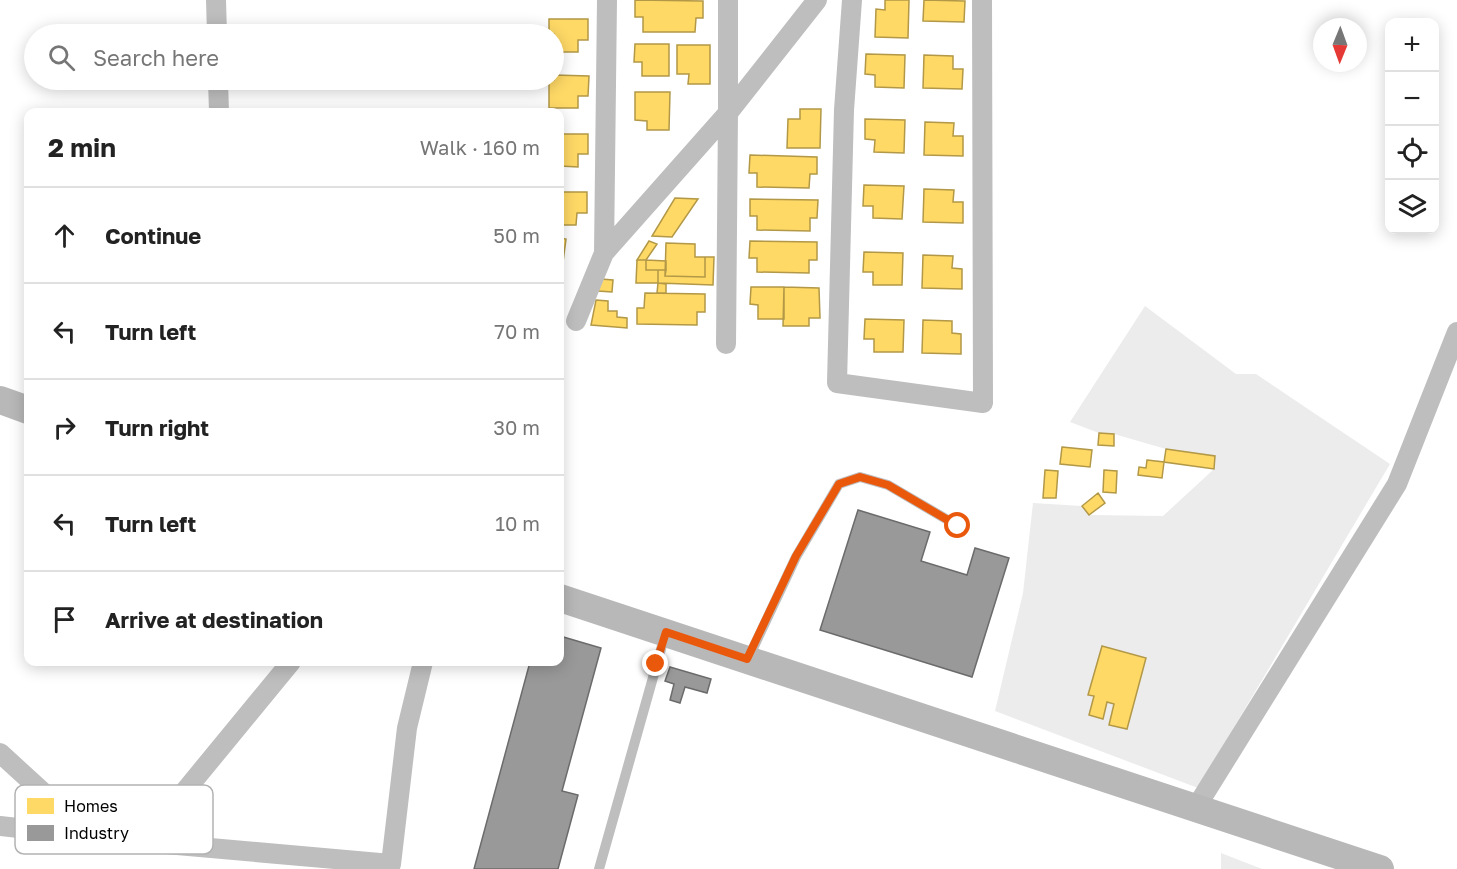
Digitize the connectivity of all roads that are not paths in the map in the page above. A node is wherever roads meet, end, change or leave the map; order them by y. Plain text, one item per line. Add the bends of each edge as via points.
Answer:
1 (216, 0) edge
2 (607, 0) edge
3 (728, 0) edge
4 (818, 0) edge
5 (852, 0) edge
6 (982, 0) edge
7 (217, 24) edge
8 (218, 90) edge
9 (219, 108) edge
10 (728, 113) junction
11 (604, 253) junction
12 (576, 321) dead end
13 (1457, 332) edge
14 (726, 344) dead end
15 (0, 400) edge
16 (24, 409) edge
17 (958, 526) dead end
18 (564, 599) edge
19 (666, 632) junction
20 (747, 659) junction
21 (288, 666) edge
22 (422, 666) edge
23 (0, 753) edge
24 (35, 785) edge
25 (190, 785) edge
26 (1195, 809) junction
27 (0, 826) edge
28 (15, 828) edge
29 (213, 849) edge
30 (390, 866) edge
31 (599, 869) edge
32 (1380, 869) edge

1 - 7 street
2 - 11 street
3 - 10 street
4 - 10 street
5 - 6 street via 844,110 837,383 983,403
8 - 9 street
10 - 11 street
10 - 14 street
11 - 12 street
13 - 26 street via 1397,484
15 - 16 street
17 - 20 lane via 888,485 860,477 839,484 796,556
18 - 19 street
19 - 20 street
19 - 31 lane
20 - 26 street
21 - 25 street
22 - 30 street via 407,728
23 - 24 street
26 - 32 street
27 - 28 street
29 - 30 street

